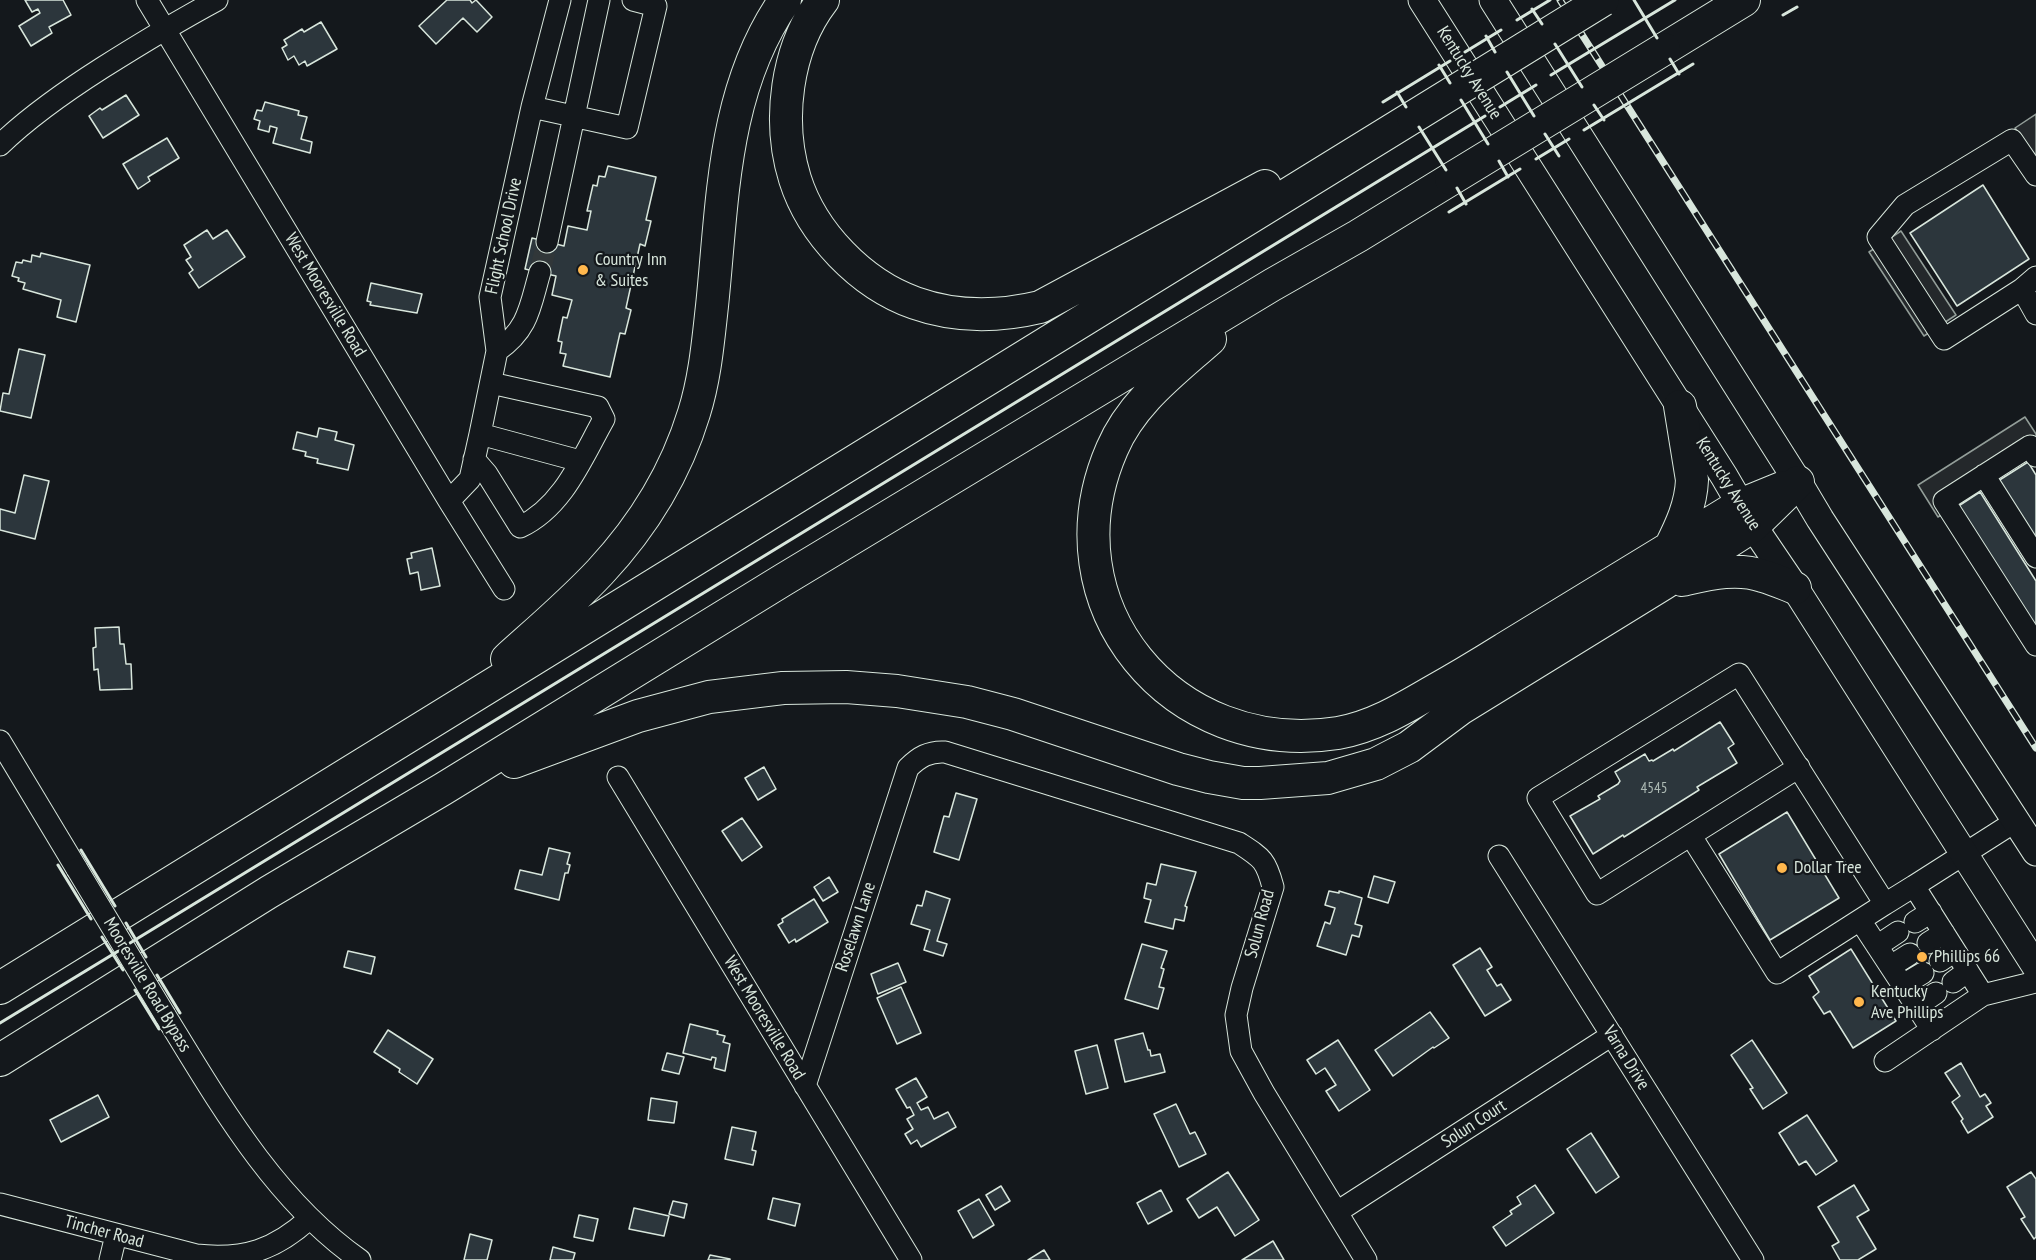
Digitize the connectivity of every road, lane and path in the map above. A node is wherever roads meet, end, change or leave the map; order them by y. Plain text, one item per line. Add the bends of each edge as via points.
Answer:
1 (147, 0) edge
2 (217, 0) edge
3 (560, 0) edge
4 (599, 0) edge
5 (633, 0) edge
6 (785, 0) edge
7 (823, 0) edge
8 (1422, 0) edge
9 (1493, 0) edge
10 (1603, 0) edge
11 (1744, 0) edge
12 (164, 28) junction
13 (532, 107) junction
14 (573, 116) junction
15 (1383, 136) junction
16 (0, 146) edge
17 (2036, 175) edge
18 (547, 242) tunnel mouth
19 (540, 272) tunnel mouth
20 (2029, 283) edge
21 (1272, 285) junction
22 (2036, 314) edge
23 (497, 351) junction
24 (490, 383) junction
25 (1680, 406) junction
26 (480, 434) junction
27 (2036, 456) edge
28 (474, 459) junction
29 (580, 461) junction
30 (1984, 475) junction
31 (1798, 482) junction
32 (449, 501) junction
33 (1747, 515) junction
34 (1670, 548) junction
35 (2036, 557) edge
36 (1663, 584) junction
37 (1795, 588) junction
38 (504, 589) dead end
39 (2036, 645) edge
40 (451, 710) junction
41 (0, 741) edge
42 (1799, 767) junction
43 (908, 768) joint
44 (618, 777) dead end
45 (443, 789) junction
46 (2016, 821) junction
47 (1691, 836) junction
48 (2036, 852) edge
49 (1966, 855) junction
50 (1500, 856) dead end
51 (1914, 886) junction
52 (1885, 904) junction
53 (1860, 920) junction
54 (1915, 922) junction
55 (1927, 943) junction
56 (1877, 946) junction
57 (1939, 962) junction
58 (1891, 966) junction
59 (2036, 967) edge
60 (1952, 982) junction
61 (2036, 982) edge
62 (1903, 985) junction
63 (0, 988) edge
64 (1983, 995) junction
65 (1917, 1006) junction
66 (1932, 1030) junction
67 (1612, 1035) junction
68 (0, 1060) edge
69 (1886, 1061) dead end
70 (805, 1086) junction
71 (0, 1204) edge
72 (1337, 1212) junction
73 (310, 1218) junction
74 (117, 1235) junction
75 (110, 1260) edge
76 (360, 1260) edge
77 (911, 1260) edge
78 (1366, 1260) edge
79 (1753, 1260) edge

1 - 12 street, West Mooresville Road
2 - 12 street
3 - 13 street, Flight School Drive
4 - 14 street
5 - 14 street via 656,6 627,128
6 - 40 highway via 753,57 736,109 703,381 671,471 639,525 600,573
7 - 15 highway via 802,37 791,72 786,107 795,179 809,211 850,263 913,303 949,312 983,315 1041,307 1343,143
8 - 25 main road, Kentucky Avenue
9 - 31 main road
10 - 15 highway, bridge
11 - 21 highway, bridge
12 - 16 street via 31,116
12 - 32 street, West Mooresville Road
13 - 14 street
13 - 23 street, Flight School Drive via 490,297
14 - 18 street
15 - 40 highway
17 - 20 street via 2012,140 1905,205 1878,237 1944,339
19 - 23 street via 524,326
20 - 22 street
21 - 34 highway via 1137,407 1112,447 1094,511 1098,577 1119,632 1155,679 1195,710 1225,724 1274,735 1308,736 1358,728 1388,717 1461,675
21 - 45 highway
23 - 24 street, Flight School Drive
24 - 26 street, Flight School Drive
24 - 29 street via 598,407 604,419
25 - 33 main road, Kentucky Avenue
25 - 34 highway via 1692,480 1683,522
26 - 28 street, Flight School Drive
26 - 29 street
27 - 30 street via 2030,446
28 - 29 street via 520,527 535,520 564,490
28 - 32 street, Flight School Drive via 470,479
30 - 35 street
30 - 39 street via 1944,501
31 - 33 highway
31 - 46 main road
32 - 38 street, West Mooresville Road
33 - 34 highway
33 - 36 highway
33 - 37 main road, Kentucky Avenue
36 - 37 highway via 1734,571
36 - 45 highway via 1460,709 1392,757 1328,778 1260,783 1209,777 967,702 897,691 807,687 726,694 665,708
37 - 49 main road, Kentucky Avenue
40 - 63 highway
41 - 73 street, Mooresville Road Bypass, bridge via 200,1071 248,1143
42 - 47 street
42 - 47 street via 1739,674 1538,798 1597,894
42 - 52 street
43 - 70 street, Roselawn Lane
43 - 72 street, Solun Road via 924,755 945,752 1239,843 1262,858 1273,887 1236,1015 1241,1051
44 - 70 street, West Mooresville Road
45 - 68 highway
46 - 48 main road
46 - 49 street
47 - 53 street via 1778,973
49 - 51 street
49 - 59 main road, Kentucky Avenue
50 - 67 street, Varna Drive
51 - 52 street
51 - 54 street
52 - 53 street
53 - 56 street
54 - 55 street
54 - 56 street
55 - 57 street
55 - 58 street
56 - 58 street
57 - 60 street
57 - 62 street
58 - 62 street
60 - 64 street
60 - 65 street
61 - 64 street
62 - 65 street
64 - 66 street
65 - 66 street
66 - 69 street
67 - 72 street, Solun Court
67 - 79 street, Varna Drive
70 - 77 street, West Mooresville Road
71 - 74 street, Tincher Road
72 - 78 street, Solun Road
73 - 74 street, Tincher Road via 270,1249 234,1258 206,1257
73 - 76 street
74 - 75 street

